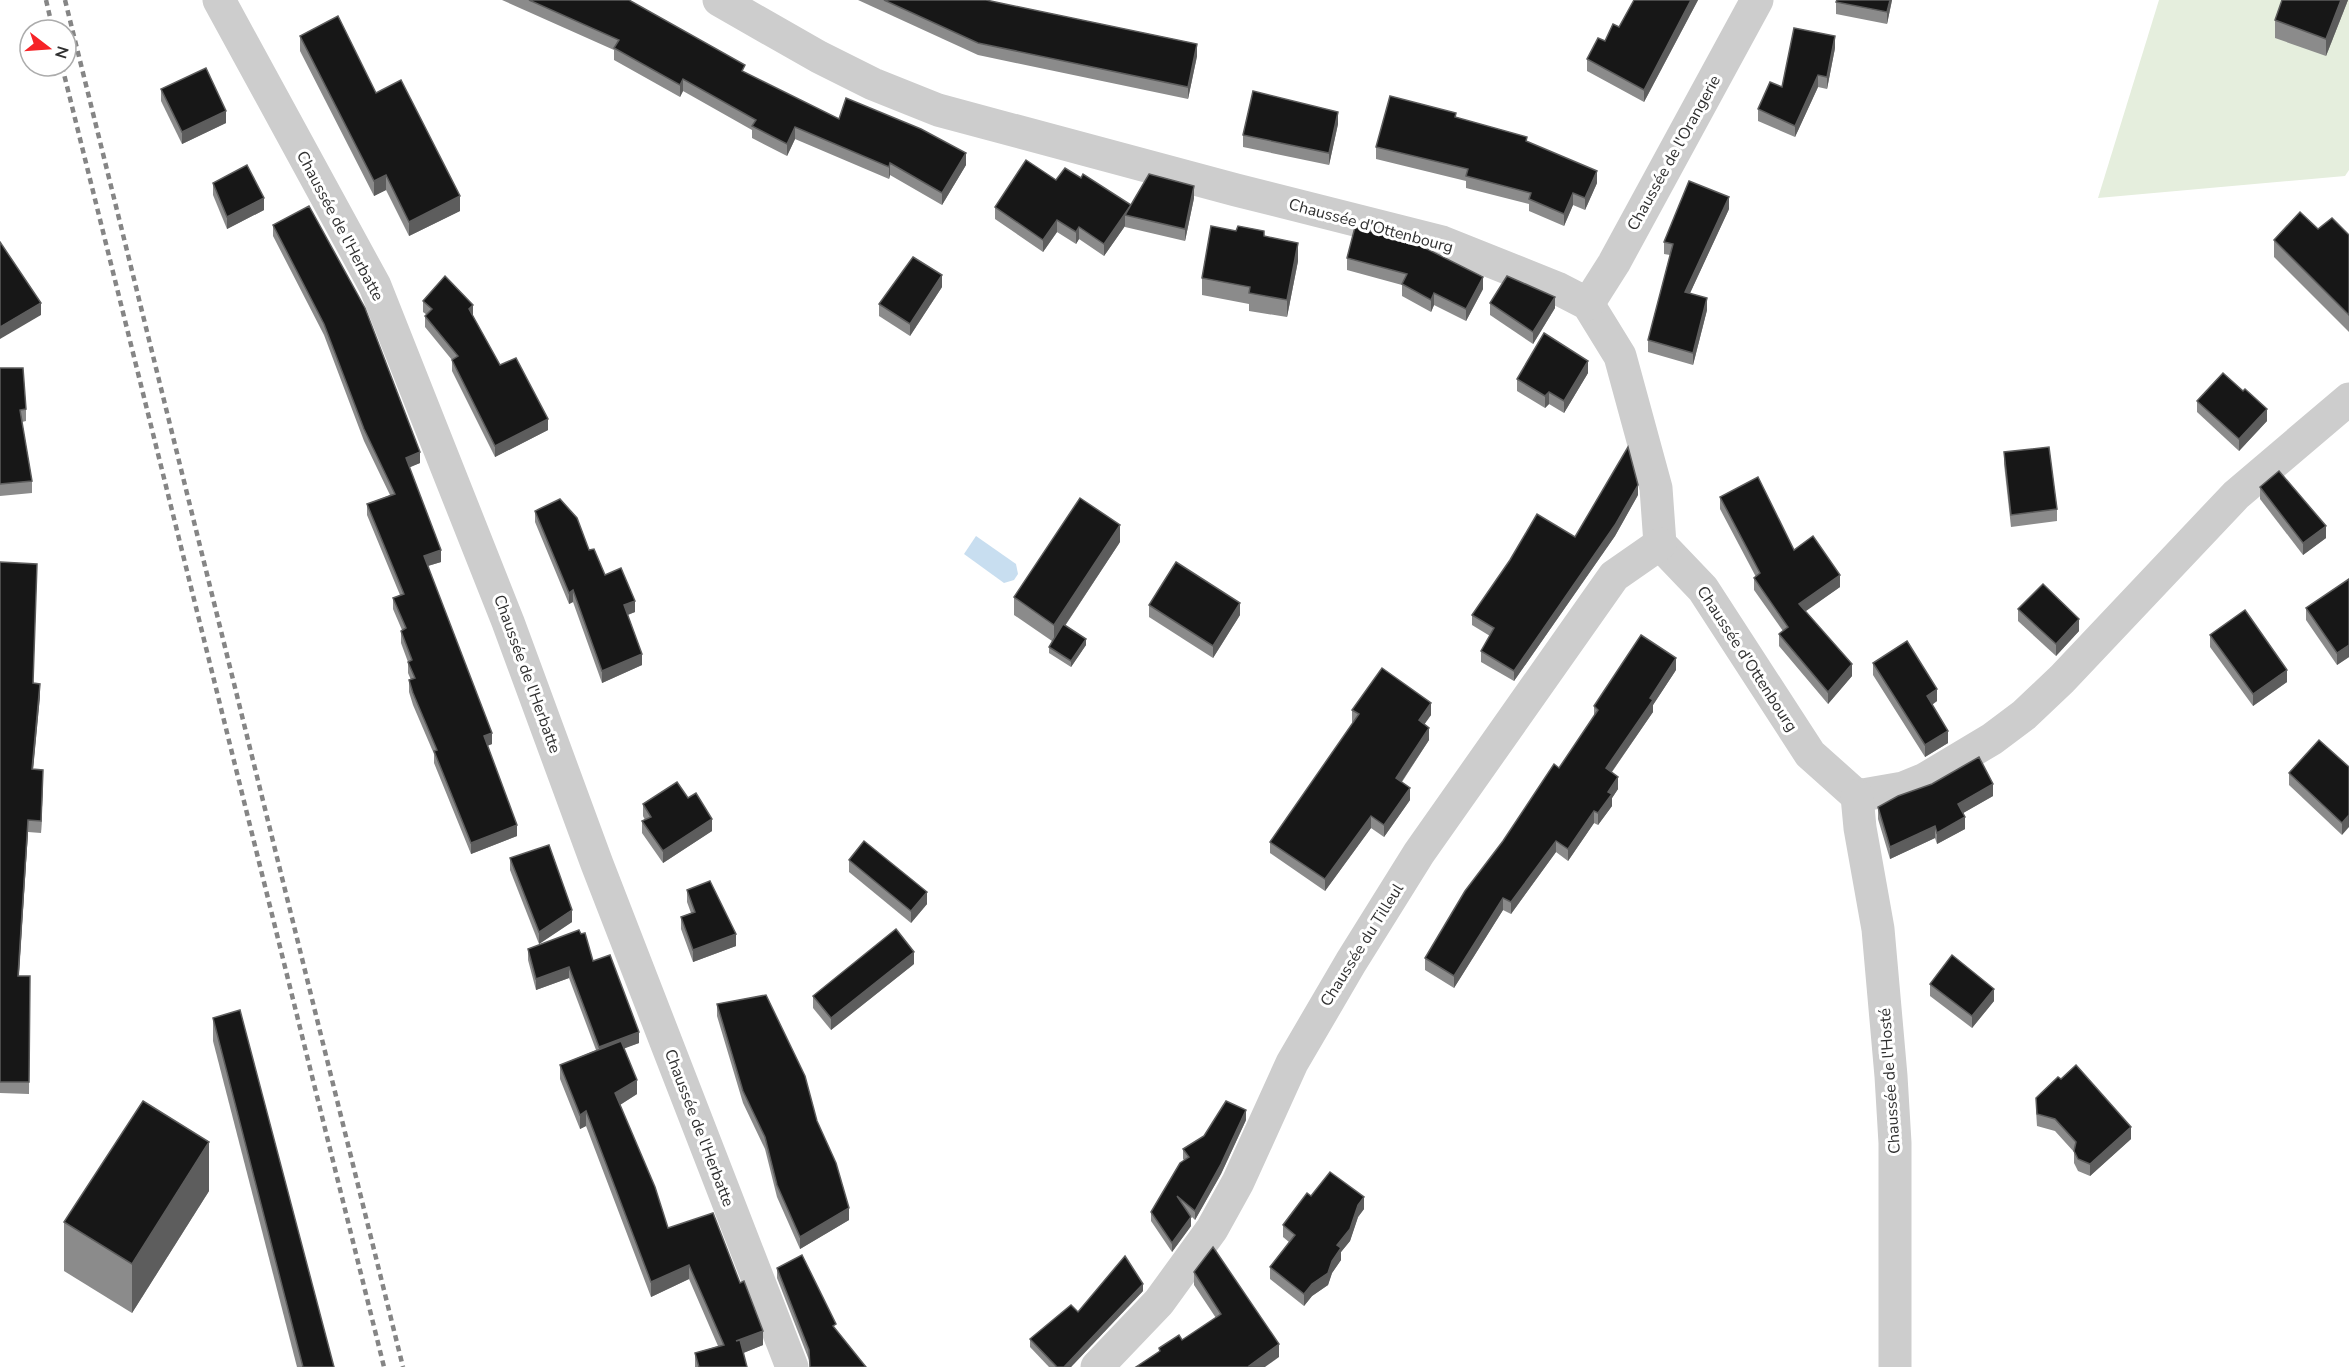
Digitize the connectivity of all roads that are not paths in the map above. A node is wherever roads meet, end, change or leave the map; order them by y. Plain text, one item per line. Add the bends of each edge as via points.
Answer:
1 (219, 0) edge
2 (1757, 0) edge
3 (738, 4) edge
4 (1588, 304) junction
5 (2349, 399) edge
6 (1660, 544) junction
7 (1857, 796) junction
8 (792, 1367) edge
9 (1097, 1367) edge
10 (1895, 1367) edge

1 - 8 street, Chaussée de l'Herbatte via 375,286 508,622 597,864
2 - 4 street, Chaussée de l'Orangerie
3 - 4 street, Chaussée d'Ottenbourg via 864,80 938,110 1443,242
4 - 6 street via 1620,357 1656,489
5 - 7 street via 2236,495 2025,715 1925,779 1903,788
6 - 7 street, Chaussée d'Ottenbourg via 1703,589 1810,754
6 - 9 street, Chaussée du Tilleul via 1614,576 1419,853 1292,1063 1238,1182 1212,1229 1159,1302
7 - 10 street, Chaussée de l'Hosté via 1878,929 1892,1088

